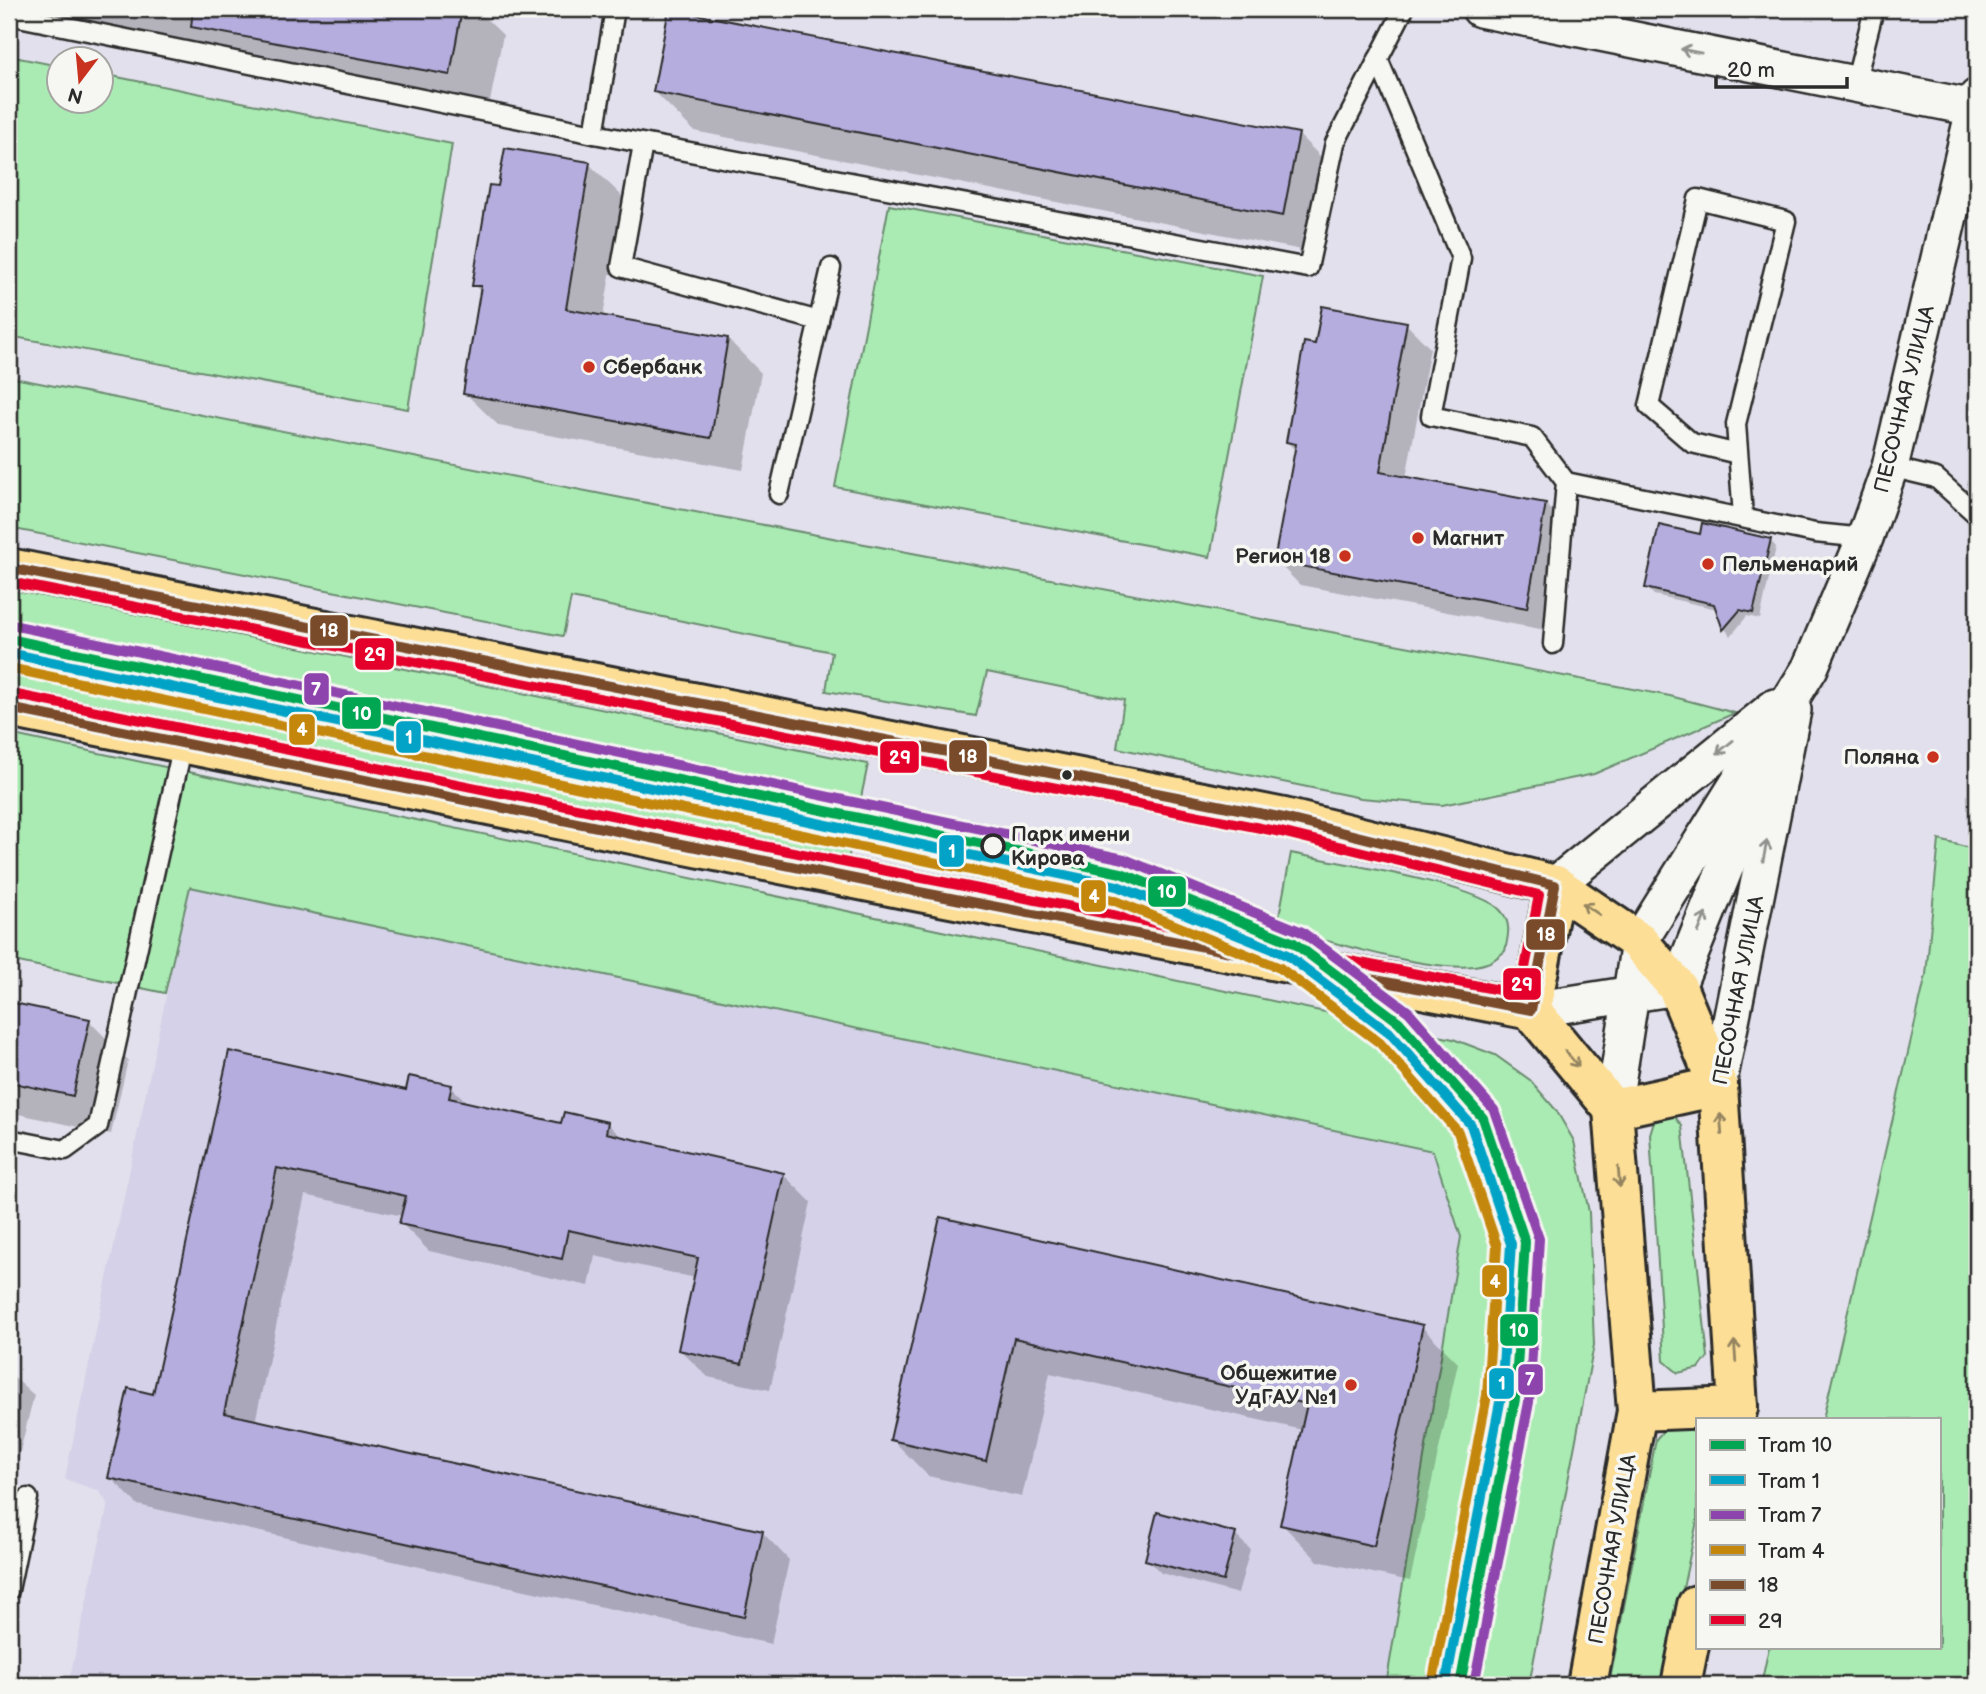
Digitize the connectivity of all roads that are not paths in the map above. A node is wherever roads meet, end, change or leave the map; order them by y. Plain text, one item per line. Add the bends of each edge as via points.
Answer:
1 (615, 9) edge
2 (1404, 9) edge
3 (1480, 9) edge
4 (1874, 9) edge
5 (9, 15) edge
6 (1378, 59) junction
7 (1855, 83) junction
8 (1976, 103) edge
9 (594, 134) junction
10 (643, 144) junction
11 (831, 268) dead end
12 (818, 321) junction
13 (1738, 454) junction
14 (1890, 467) junction
15 (1566, 482) junction
16 (779, 494) dead end
17 (1977, 515) edge
18 (1743, 516) junction
19 (1865, 538) junction
20 (9, 569) edge
21 (1553, 644) dead end
22 (1797, 689) junction
23 (9, 708) edge
24 (183, 744) junction
25 (1555, 885) junction
26 (1639, 942) junction
27 (1677, 987) junction
28 (1631, 994) junction
29 (1531, 1010) junction
30 (1718, 1086) junction
31 (1613, 1109) junction
32 (9, 1139) edge
33 (1637, 1411) junction
34 (1737, 1413) edge
35 (28, 1498) dead end
36 (9, 1590) edge
37 (1696, 1610) edge
38 (1587, 1685) edge
39 (1681, 1685) edge

1 - 9 lane
2 - 6 lane
7 -> 3 street
4 - 7 lane
5 - 9 lane
6 - 10 lane via 1335,143 1308,268
6 - 15 lane via 1461,258 1432,416 1532,437
7 - 8 street
8 - 14 street, ПЕСОЧНАЯ УЛИЦА
9 - 10 lane
10 - 12 lane via 621,267
11 - 12 lane
12 - 16 lane
13 - 13 lane via 1737,424 1786,221 1698,199 1649,406 1692,443
13 - 18 lane
14 - 17 lane via 1936,478
14 - 19 street, ПЕСОЧНАЯ УЛИЦА
15 - 18 lane
15 - 21 lane
18 - 19 lane via 1815,533
19 - 22 street, ПЕСОЧНАЯ УЛИЦА via 1828,632
20 - 25 main road via 1270,816
22 -> 25 street, ПЕСОЧНАЯ УЛИЦА
22 - 26 street, ПЕСОЧНАЯ УЛИЦА
27 -> 22 street, ПЕСОЧНАЯ УЛИЦА
30 -> 22 street, ПЕСОЧНАЯ УЛИЦА
23 - 24 main road
24 - 29 main road
24 - 32 lane via 98,1126 65,1150
26 -> 25 main road
25 - 29 main road
26 - 27 main road
26 - 28 street, ПЕСОЧНАЯ УЛИЦА
27 - 28 street
27 - 30 main road
28 - 29 street
28 - 31 street, ПЕСОЧНАЯ УЛИЦА
29 -> 31 main road
30 - 31 main road
34 -> 30 main road, ПЕСОЧНАЯ УЛИЦА
31 -> 33 main road, ПЕСОЧНАЯ УЛИЦА
33 - 34 main road
33 - 38 main road, ПЕСОЧНАЯ УЛИЦА
35 - 36 lane
37 - 39 main road

